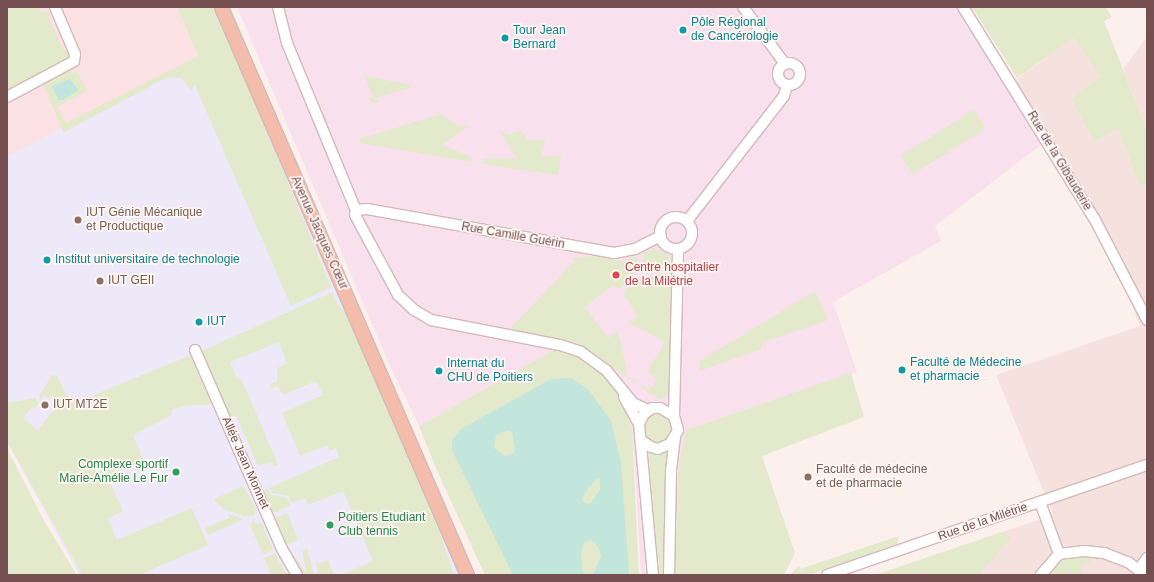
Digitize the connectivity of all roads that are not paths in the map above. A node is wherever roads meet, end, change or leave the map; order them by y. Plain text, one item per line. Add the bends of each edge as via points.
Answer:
1 (55, 7) edge
2 (221, 7) edge
3 (278, 7) edge
4 (743, 7) edge
5 (963, 7) edge
6 (785, 64) junction
7 (787, 85) junction
8 (7, 97) edge
9 (360, 214) junction
10 (687, 221) junction
11 (661, 236) junction
12 (678, 249) junction
13 (1147, 320) edge
14 (195, 350) dead end
15 (619, 386) junction
16 (674, 386) junction
17 (660, 408) junction
18 (648, 410) junction
19 (674, 416) junction
20 (639, 424) junction
21 (675, 438) junction
22 (641, 440) junction
23 (416, 459) junction
24 (1144, 467) edge
25 (1040, 502) junction
26 (1059, 554) junction
27 (1147, 558) edge
28 (1142, 572) edge
29 (654, 573) edge
30 (297, 575) edge
31 (459, 575) edge
32 (467, 575) edge
33 (669, 575) edge
34 (827, 575) edge
35 (1041, 575) edge

1 - 8 street via 75,54 74,61
2 - 23 main road, Avenue Jacques Cœur
3 - 9 street via 287,44
4 - 6 street
5 - 13 street, Rue de la Gibauderie via 1090,212
6 - 7 street via 780,68 778,75 781,82
6 - 7 street via 795,65 800,73 797,82
7 - 10 street via 784,96
9 - 11 street, Rue Camille Guérin via 614,253 635,249
9 - 15 street via 377,258 398,295 423,316 451,325 570,347 599,364
10 - 11 street via 677,217 667,220 661,227
10 - 12 street via 691,229 691,239 686,246
11 - 12 street via 665,244
12 - 16 street
14 - 30 street, Allée Jean Monnet via 282,549
15 - 18 street via 633,403
15 - 20 street
16 - 17 street
16 - 19 street
17 - 18 street
17 - 19 street
18 - 20 street
19 - 21 street via 678,426
20 - 22 street
21 - 22 street via 670,444 658,449
21 - 33 street via 671,470
22 - 29 street
23 - 31 main road, Avenue Jacques Cœur
23 - 32 main road, Avenue Jacques Cœur
24 - 25 street, Rue de la Milétrie
25 - 26 street
25 - 34 street, Rue de la Milétrie
26 - 28 street via 1084,551 1104,553
26 - 35 street
27 - 28 street

